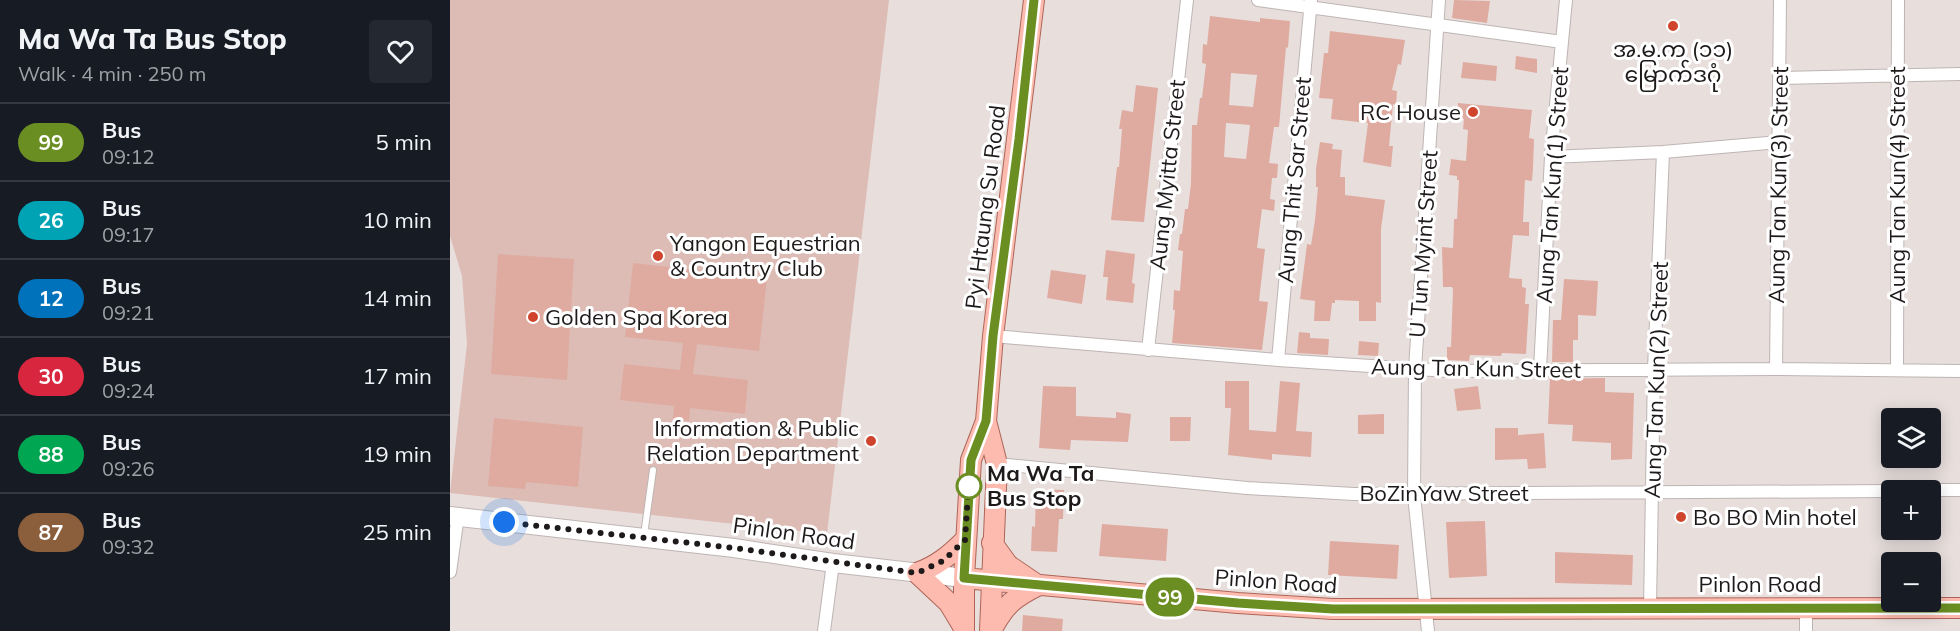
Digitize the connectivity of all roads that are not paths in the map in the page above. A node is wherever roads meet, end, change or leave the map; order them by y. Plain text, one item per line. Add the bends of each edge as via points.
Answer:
1 (1034, 0) edge
2 (1187, 0) edge
3 (1258, 0) edge
4 (1439, 0) edge
5 (1566, 0) edge
6 (1780, 0) edge
7 (1898, 0) edge
8 (1310, 3) edge
9 (1437, 26) junction
10 (1562, 42) junction
11 (1960, 74) edge
12 (1896, 76) junction
13 (1780, 78) junction
14 (1779, 142) junction
15 (1663, 152) junction
16 (1551, 158) junction
17 (993, 336) junction
18 (1148, 350) junction
19 (1278, 360) junction
20 (1416, 369) junction
21 (1654, 369) junction
22 (1776, 369) junction
23 (1540, 370) junction
24 (1897, 370) junction
25 (1960, 371) edge
26 (986, 421) junction
27 (997, 464) junction
28 (653, 470) dead end
29 (1941, 490) edge
30 (1960, 490) edge
31 (1881, 491) edge
32 (1653, 492) junction
33 (1414, 495) junction
34 (454, 516) edge
35 (644, 538) junction
36 (965, 540) junction
37 (992, 543) junction
38 (833, 563) junction
39 (450, 572) edge
40 (917, 573) junction
41 (964, 578) junction
42 (992, 582) junction
43 (1039, 585) junction
44 (1650, 608) junction
45 (1960, 608) edge
46 (1806, 609) junction
47 (1427, 610) junction
48 (964, 630) edge
49 (824, 631) edge
50 (990, 631) edge
51 (1428, 631) edge
52 (1806, 631) edge

1 - 17 main road, Pyi Htaung Su Road
2 - 18 street, Aung Myitta Street
3 - 8 street
4 - 9 street, U Tun Myint Street
5 - 10 street, Aung Tan Kun(1) Street
6 - 13 street, Aung Tan Kun(3) Street
7 - 12 street, Aung Tan Kun(4) Street
8 - 9 street
8 - 19 street, Aung Thit Sar Street
9 - 10 street
9 - 20 street, U Tun Myint Street
10 - 16 street, Aung Tan Kun(1) Street
11 - 12 street
12 - 13 street
12 - 24 street, Aung Tan Kun(4) Street
13 - 14 street, Aung Tan Kun(3) Street
14 - 15 street
14 - 22 street, Aung Tan Kun(3) Street
15 - 16 street
15 - 21 street, Aung Tan Kun(2) Street
16 - 23 street, Aung Tan Kun(1) Street
17 - 18 street, Aung Tan Kun Street
17 - 26 main road, Pyi Htaung Su Road
18 - 19 street, Aung Tan Kun Street
19 - 20 street, Aung Tan Kun Street
20 - 23 street, Aung Tan Kun Street
20 - 33 street, U Tun Myint Street
21 - 22 street, Aung Tan Kun Street
21 - 23 street, Aung Tan Kun Street
21 - 32 street, Aung Tan Kun(2) Street
22 - 24 street, Aung Tan Kun Street
24 - 25 street, Aung Tan Kun Street
26 - 27 main road, Pyi Htaung Su Road
26 - 36 main road, Pyi Htaung Su Road via 971,460
27 - 33 street, BoZinYaw Street via 1247,488
27 - 37 main road, Pyi Htaung Su Road
28 - 35 lane
29 - 30 street
31 - 32 street, BoZinYaw Street
32 - 33 street, BoZinYaw Street
32 - 44 street, Aung Tan Kun(2) Street
33 - 47 street, U Tun Myint Street
34 - 35 main road, Pinlon Road
34 - 39 street
35 - 38 main road, Pinlon Road
36 - 40 main road via 943,561
36 - 41 main road, Pyi Htaung Su Road
37 - 42 main road, Pyi Htaung Su Road
37 - 43 main road via 1008,565
38 - 40 main road, Pinlon Road
38 - 49 street
40 - 41 main road, Pinlon Road
40 - 48 main road via 949,603
41 - 42 main road, Pinlon Road
41 - 48 main road, Pyi Htaung Su Road
42 - 43 main road, Pinlon Road
42 - 50 main road, Pyi Htaung Su Road
43 - 47 main road, Pinlon Road via 1309,608
43 - 50 main road via 1010,602
44 - 46 main road, Pinlon Road
44 - 47 main road, Pinlon Road
45 - 46 main road, Pinlon Road
46 - 52 street
47 - 51 street, U Tun Myint Street

